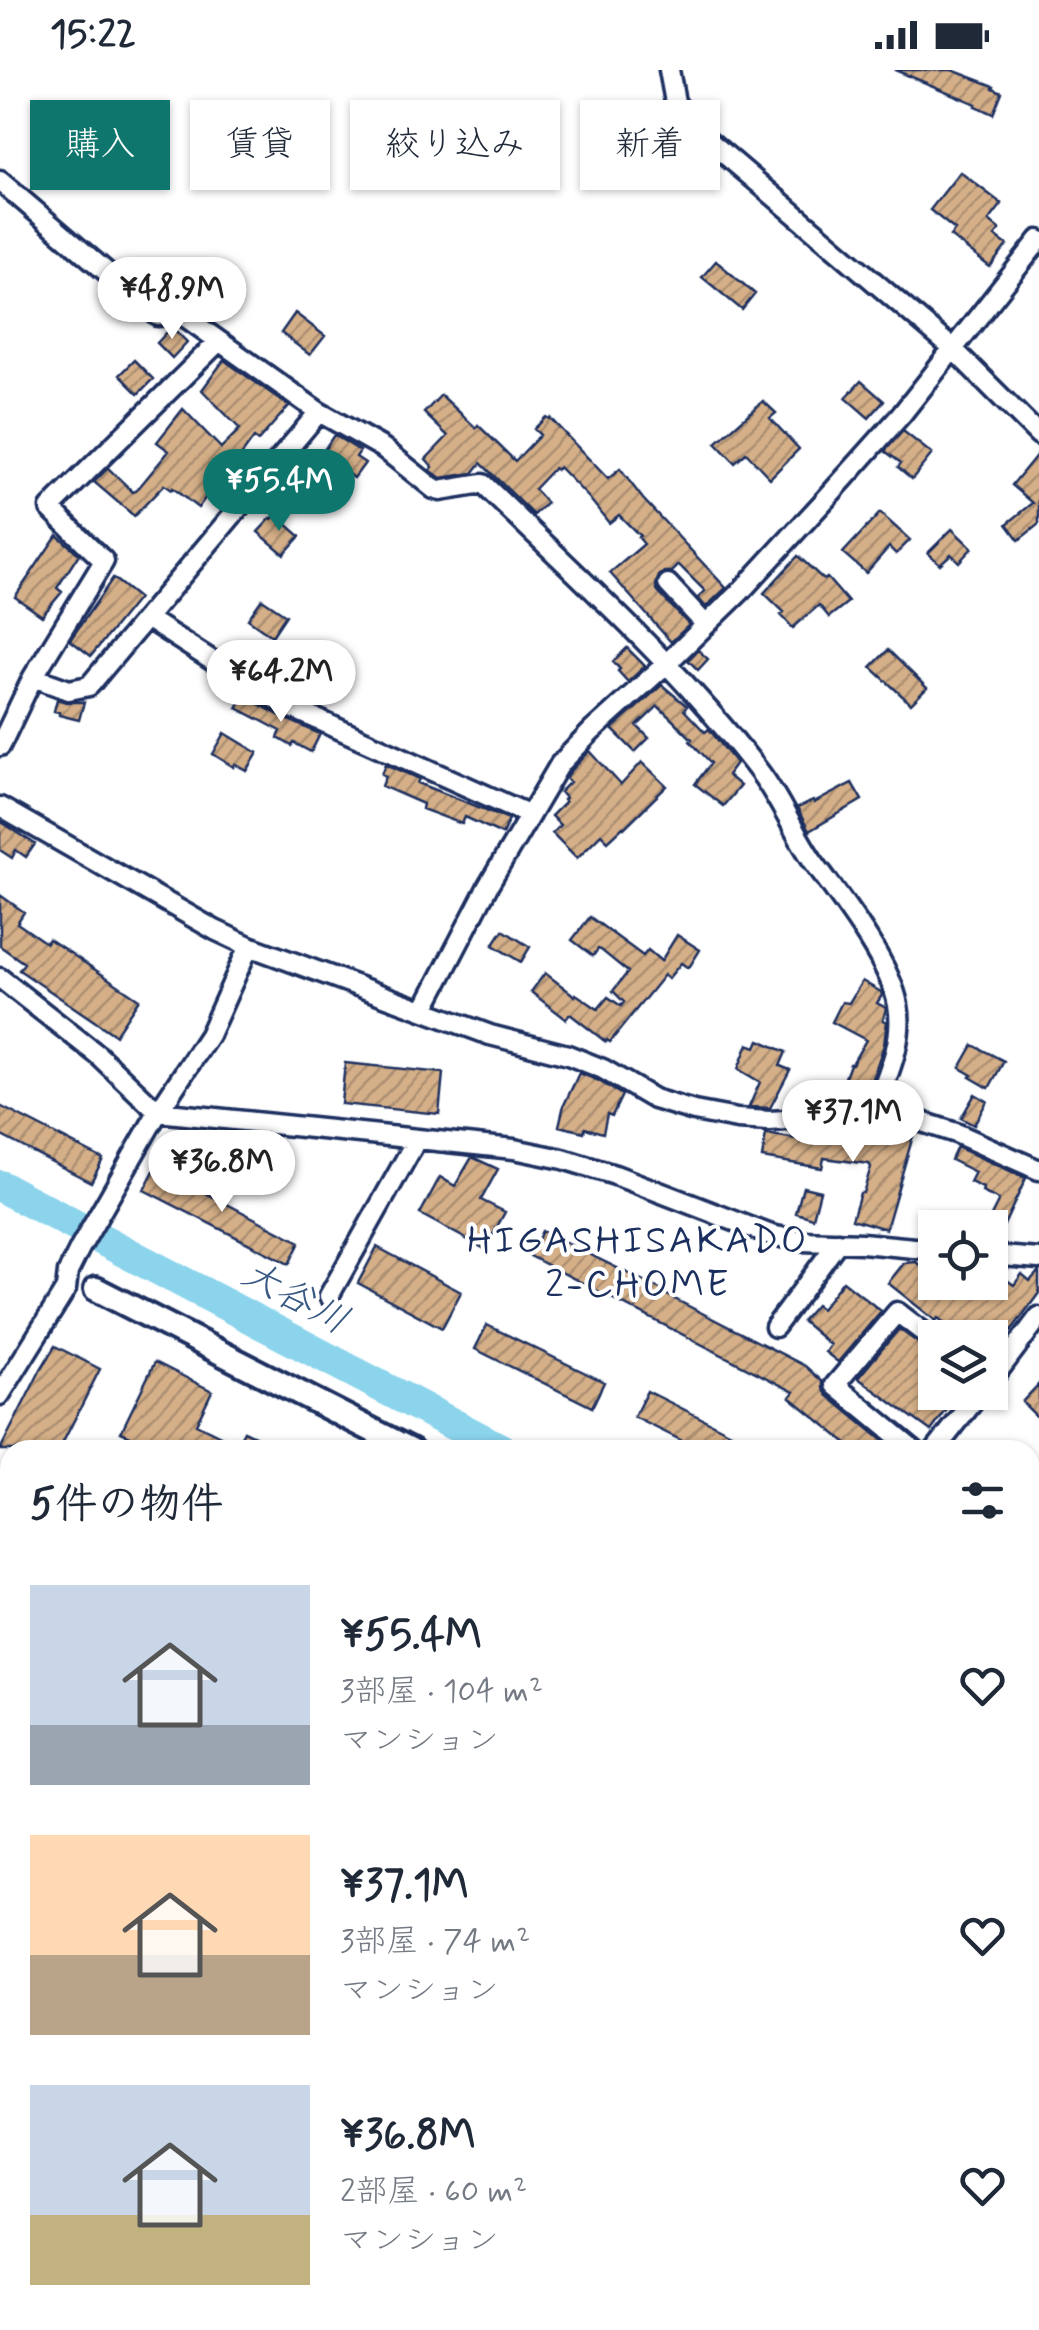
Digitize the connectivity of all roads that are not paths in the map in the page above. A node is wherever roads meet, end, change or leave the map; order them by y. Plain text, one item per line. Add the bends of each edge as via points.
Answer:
1 (668, 70) edge
2 (0, 181) edge
3 (1039, 240) edge
4 (219, 340) junction
5 (953, 349) junction
6 (319, 412) junction
7 (1039, 435) edge
8 (668, 584) dead end
9 (146, 618) junction
10 (706, 625) junction
11 (666, 664) junction
12 (34, 677) junction
13 (0, 746) edge
14 (0, 807) edge
15 (530, 815) junction
16 (249, 946) junction
17 (0, 978) edge
18 (424, 1009) junction
19 (158, 1112) junction
20 (873, 1114) junction
21 (417, 1139) junction
22 (1039, 1170) edge
23 (838, 1242) junction
24 (918, 1249) edge
25 (1008, 1256) edge
26 (1039, 1259) edge
27 (66, 1289) junction
28 (96, 1289) joint
29 (329, 1296) dead end
30 (1039, 1317) edge
31 (775, 1327) dead end
32 (918, 1328) edge
33 (1008, 1358) edge
34 (0, 1395) edge
35 (967, 1410) edge
36 (391, 1440) edge
37 (902, 1440) edge
38 (943, 1440) edge

1 - 5 street via 675,102 694,128
2 - 4 street via 158,316 181,314
3 - 5 street
4 - 6 street
4 - 12 street via 50,508 104,561
5 - 7 street
5 - 10 street via 890,428
6 - 9 street
6 - 11 street via 383,448 434,489 483,484
8 - 10 street
9 - 12 street via 89,686 70,690
9 - 15 street via 290,707
10 - 11 street
11 - 15 street via 560,764
11 - 20 street via 762,774 894,986 898,1043
12 - 13 street
14 - 16 street
15 - 18 street
16 - 18 street
16 - 19 street via 209,1035
17 - 19 street
18 - 20 street via 490,1035 568,1054 654,1099 694,1111 768,1121
19 - 21 street
19 - 27 street via 80,1248
20 - 22 street via 956,1133
21 - 23 street via 563,1159 771,1235
21 - 29 street
23 - 24 street
23 - 31 street
25 - 26 street
27 - 28 street
27 - 34 street
28 - 36 street
30 - 33 street
32 - 37 street via 897,1312 835,1385
35 - 38 street

